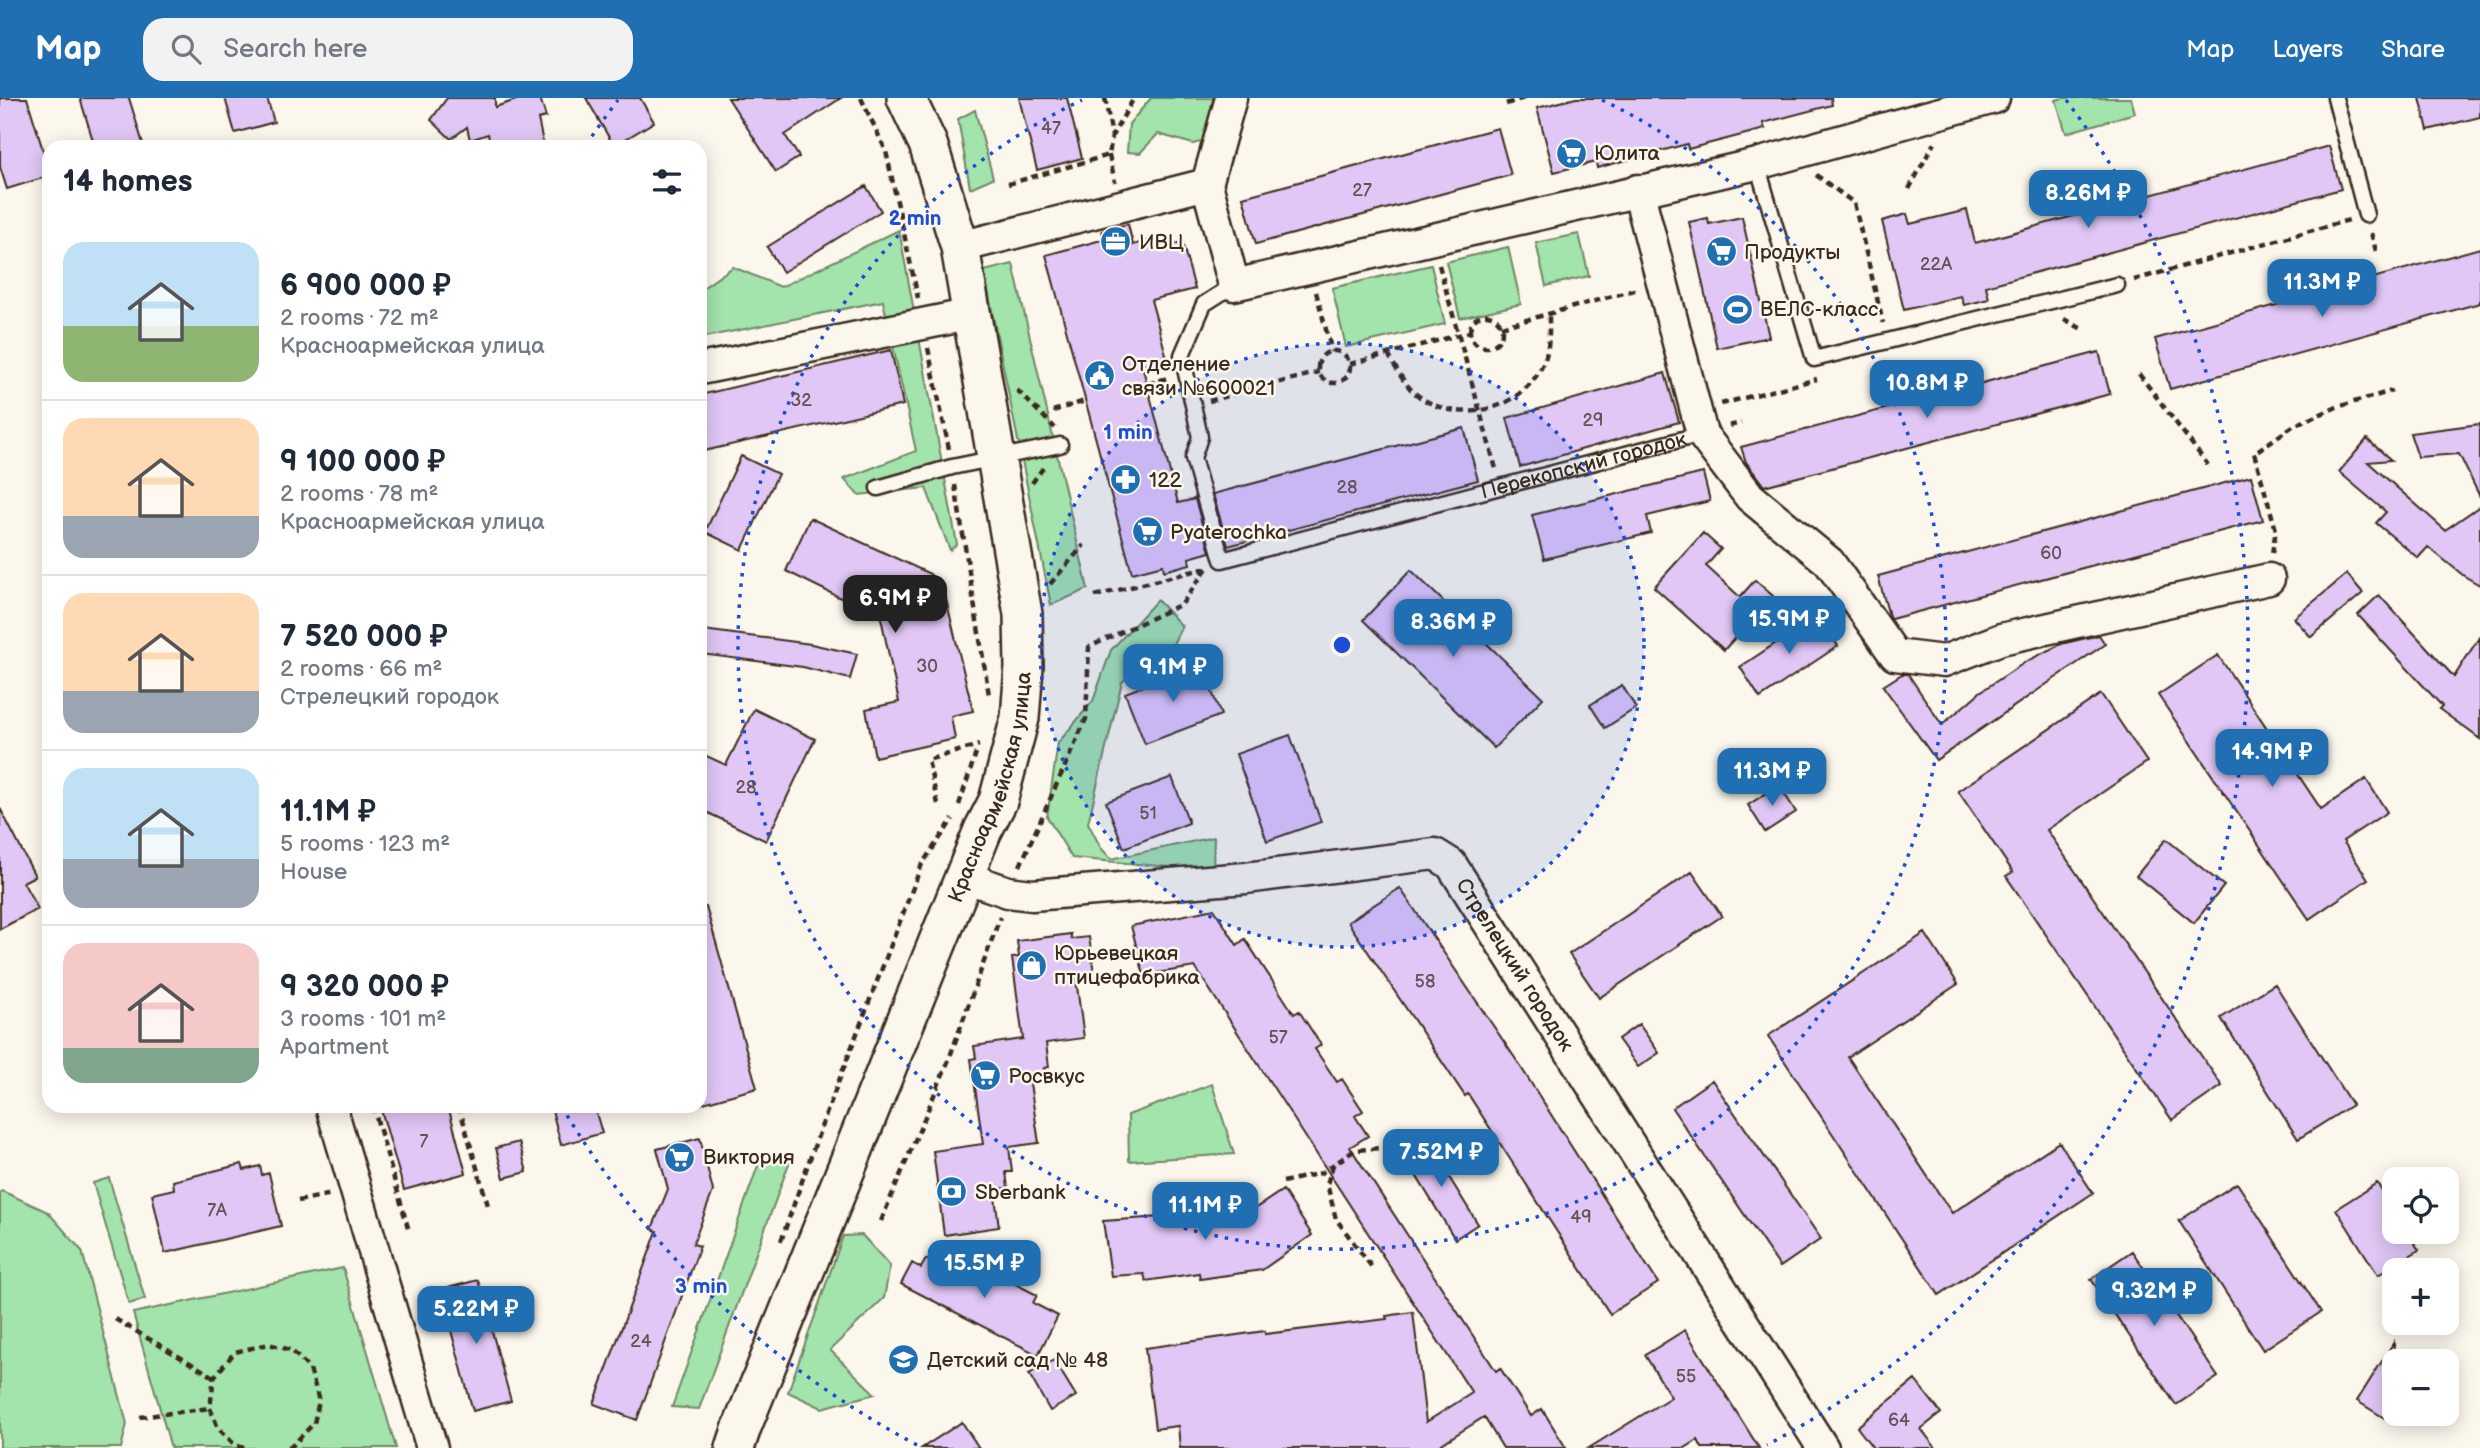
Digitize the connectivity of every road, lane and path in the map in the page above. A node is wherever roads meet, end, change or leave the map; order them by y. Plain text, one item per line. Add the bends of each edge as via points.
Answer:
1 (862, 98) edge
2 (906, 98) edge
3 (1105, 98) edge
4 (1134, 98) edge
5 (1231, 98) edge
6 (1524, 98) edge
7 (1994, 98) edge
8 (2334, 98) edge
9 (1506, 104) dead end
10 (1953, 109) junction
11 (1112, 136) junction
12 (1789, 155) junction
13 (1757, 164) junction
14 (1008, 184) dead end
15 (1207, 184) junction
16 (1909, 189) dead end
17 (1638, 190) junction
18 (2366, 215) joint
19 (1431, 238) junction
20 (2373, 239) dead end
21 (960, 247) junction
22 (2376, 251) dead end
23 (1310, 267) junction
24 (1234, 285) junction
25 (2117, 285) joint
26 (1621, 294) dead end
27 (972, 314) junction
28 (1549, 314) junction
29 (923, 324) junction
30 (1501, 327) junction
31 (1470, 332) junction
32 (1458, 335) junction
33 (1887, 340) junction
34 (1332, 352) junction
35 (1388, 354) junction
36 (1350, 364) junction
37 (707, 368) edge
38 (1320, 372) junction
39 (2139, 374) dead end
40 (1820, 379) dead end
41 (2392, 391) dead end
42 (1086, 401) dead end
43 (1193, 406) junction
44 (1053, 411) dead end
45 (1480, 411) junction
46 (1699, 422) junction
47 (1060, 444) dead end
48 (997, 457) junction
49 (2208, 464) dead end
50 (952, 467) junction
51 (1502, 486) junction
52 (878, 488) dead end
53 (1084, 545) dead end
54 (2269, 579) joint
55 (1095, 596) dead end
56 (1023, 614) junction
57 (989, 695) dead end
58 (983, 733) dead end
59 (979, 745) junction
60 (938, 804) dead end
61 (964, 877) junction
62 (1008, 892) junction
63 (333, 1113) edge
64 (375, 1113) edge
65 (461, 1113) edge
66 (1394, 1147) dead end
67 (1334, 1164) junction
68 (1283, 1182) dead end
69 (489, 1209) dead end
70 (881, 1221) dead end
71 (409, 1231) dead end
72 (780, 1245) dead end
73 (1374, 1270) dead end
74 (115, 1319) dead end
75 (214, 1377) junction
76 (210, 1408) junction
77 (140, 1417) dead end
78 (244, 1448) edge
79 (286, 1448) edge
80 (432, 1448) edge
81 (735, 1448) edge
82 (1823, 1448) edge

1 - 29 path via 886,151
2 - 21 street, Красноармейская улица via 929,144
3 - 11 path
4 - 11 path
5 - 15 street
6 - 9 path
7 - 10 street
8 - 18 lane
10 - 12 street
10 - 16 path
11 - 14 path via 1109,156
12 - 13 street
12 - 33 path via 1854,203
13 - 17 street
13 - 33 lane via 1814,359
15 - 21 street
15 - 24 street
17 - 19 street
17 - 46 street, Перекопский городок
18 - 25 path
19 - 23 street
19 - 32 path
20 - 22 path
21 - 27 street, Красноармейская улица
23 - 24 street
23 - 34 path
24 - 43 lane via 1204,304 1182,355
25 - 33 lane
26 - 28 path
27 - 29 street
27 - 48 street, Красноармейская улица
28 - 30 path
28 - 45 path via 1547,351 1533,381 1498,407
29 - 37 street
29 - 50 path
30 - 31 path via 1487,315 1474,320
30 - 31 path via 1492,346 1478,345
31 - 32 path
32 - 35 path
32 - 45 path
34 - 36 path via 1343,354
34 - 38 path via 1321,359
35 - 36 path
35 - 45 path via 1415,393 1433,405
36 - 38 path via 1348,376 1338,383 1326,380
38 - 43 path
39 - 49 path
40 - 46 path
41 - 54 path via 2293,426 2254,453 2276,530
42 - 44 path
43 - 51 lane, Перекопский городок via 1200,437 1193,458 1222,560
45 - 51 path
46 - 51 lane, Перекопский городок
46 - 54 street via 1750,497 1829,562 1895,655 1944,661 2001,639
47 - 48 lane
48 - 50 lane
48 - 56 street, Красноармейская улица
50 - 52 lane
50 - 57 path
53 - 56 path
55 - 62 path via 1208,568 1182,604 1089,647 1086,719
56 - 61 street, Красноармейская улица via 1020,718 998,801
58 - 59 path
59 - 60 path via 928,760
59 - 72 path via 956,815 922,864
61 - 62 street, Стрелецкий городок
61 - 81 street, Красноармейская улица
62 - 70 path via 948,1062
62 - 82 street, Стрелецкий городок via 1108,891 1435,855 1451,864
63 - 80 street
64 - 71 path
65 - 69 path
66 - 67 path via 1355,1150
67 - 68 path via 1321,1173
67 - 73 path via 1326,1184 1336,1219
74 - 75 path
75 - 76 path
75 - 79 path via 235,1352 269,1344 290,1350 310,1369 319,1401 314,1423
76 - 77 path
76 - 78 path via 218,1428

